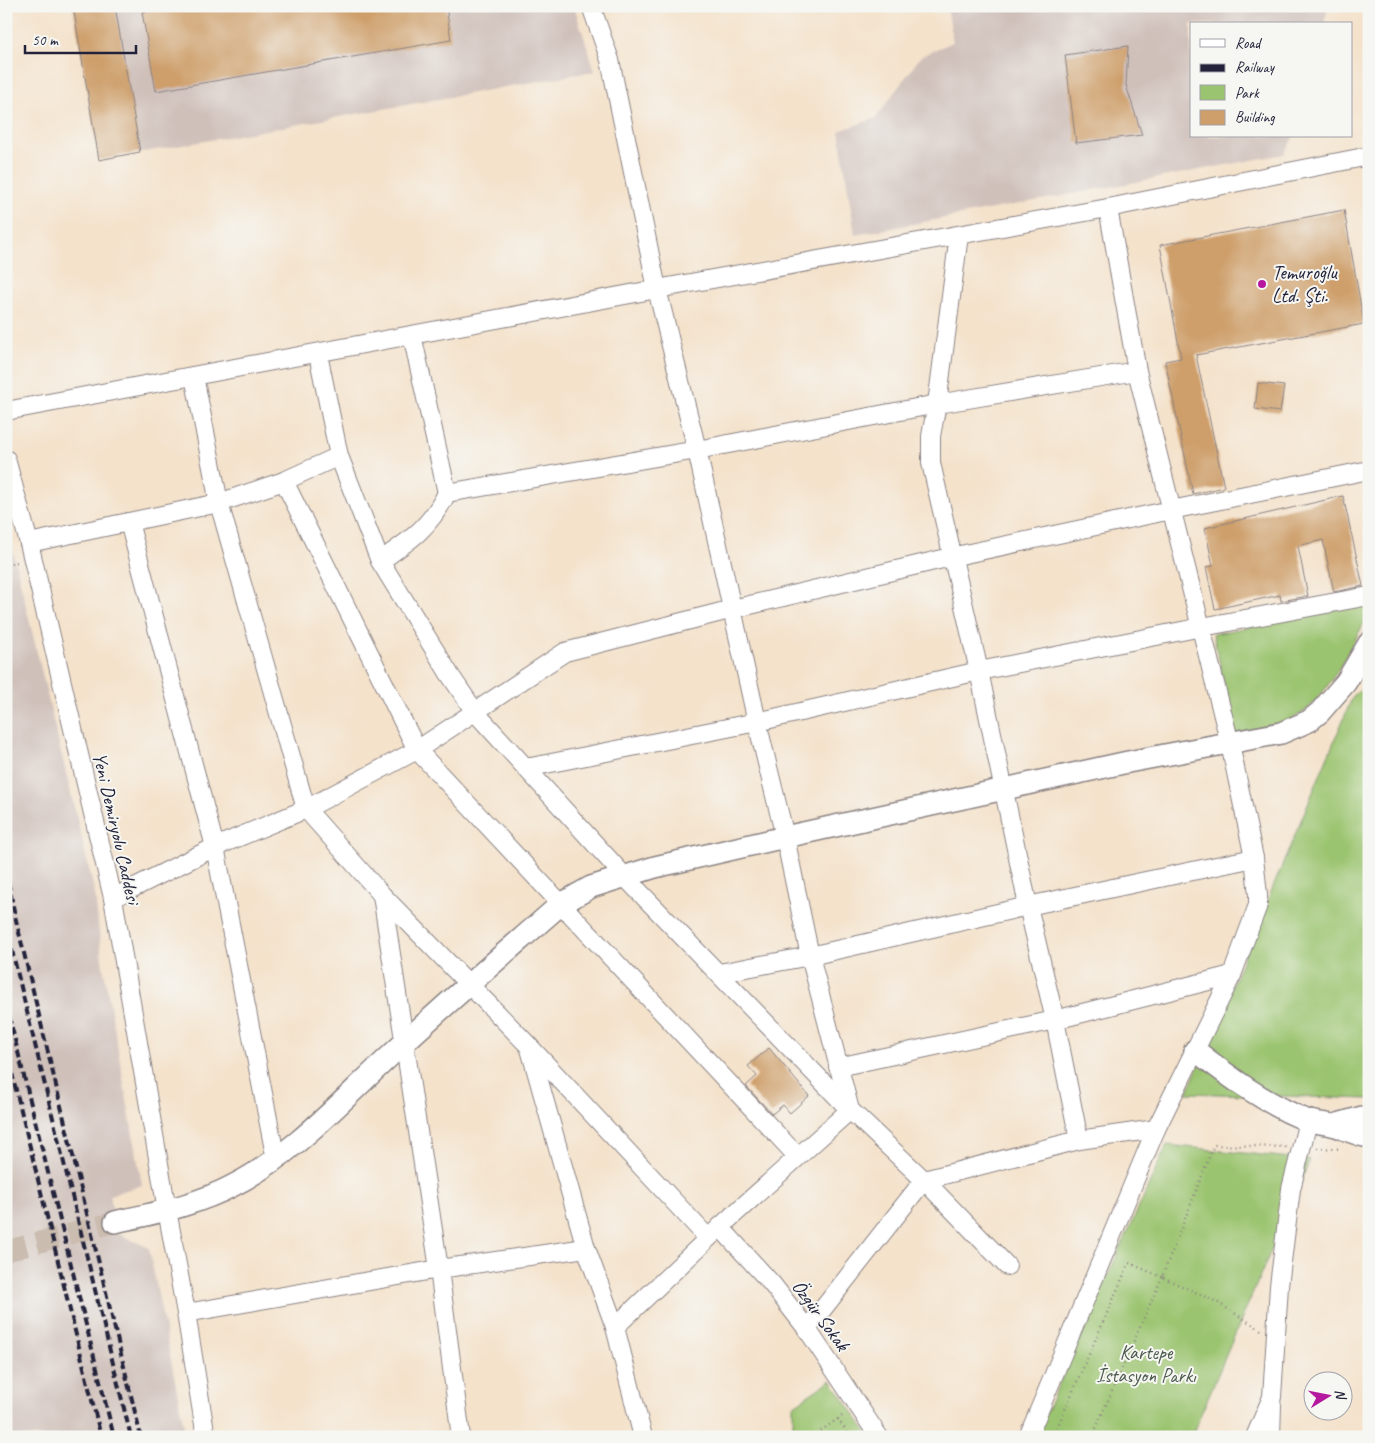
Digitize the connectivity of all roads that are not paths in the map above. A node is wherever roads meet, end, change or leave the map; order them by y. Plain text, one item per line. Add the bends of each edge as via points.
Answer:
1 (591, 6) edge
2 (1369, 156) edge
3 (1108, 208) junction
4 (959, 235) junction
5 (657, 289) junction
6 (412, 335) junction
7 (318, 354) junction
8 (1137, 371) junction
9 (194, 376) junction
10 (937, 404) junction
11 (6, 411) edge
12 (697, 450) junction
13 (340, 456) junction
14 (6, 459) edge
15 (1369, 470) edge
16 (284, 481) junction
17 (447, 493) junction
18 (219, 503) junction
19 (1171, 510) junction
20 (129, 522) junction
21 (29, 543) junction
22 (952, 557) junction
23 (380, 562) junction
24 (1369, 596) edge
25 (733, 609) junction
26 (1202, 627) junction
27 (1369, 643) edge
28 (979, 671) junction
29 (1357, 674) edge
30 (475, 712) junction
31 (757, 722) junction
32 (1230, 744) junction
33 (417, 750) junction
34 (526, 768) junction
35 (1004, 789) junction
36 (306, 809) junction
37 (785, 837) junction
38 (215, 847) junction
39 (1254, 858) junction
40 (625, 877) junction
41 (382, 896) junction
42 (113, 898) junction
43 (561, 904) junction
44 (1028, 906) junction
45 (810, 956) junction
46 (720, 973) junction
47 (1232, 975) junction
48 (469, 984) junction
49 (1055, 1020) junction
50 (403, 1043) junction
51 (529, 1046) junction
52 (1195, 1050) junction
53 (838, 1067) junction
54 (850, 1110) junction
55 (1369, 1117) edge
56 (1308, 1121) junction
57 (1334, 1125) junction
58 (1156, 1128) junction
59 (1369, 1137) edge
60 (1079, 1140) junction
61 (797, 1156) junction
62 (276, 1160) junction
63 (924, 1180) junction
64 (167, 1210) junction
65 (115, 1222) tunnel mouth
66 (714, 1232) junction
67 (586, 1248) junction
68 (1007, 1266) dead end
69 (439, 1269) junction
70 (186, 1313) junction
71 (615, 1327) junction
72 (807, 1330) junction
73 (1272, 1397) junction
74 (206, 1437) edge
75 (461, 1437) edge
76 (643, 1437) edge
77 (879, 1437) edge
78 (1028, 1437) edge
79 (1255, 1437) edge
80 (1271, 1437) edge

1 - 5 street via 610,60
2 - 3 street
3 - 4 street
3 - 8 street
4 - 5 street
4 - 10 street
5 - 6 street
5 - 12 street
6 - 7 street
6 - 17 street
7 - 9 street
7 - 13 street
8 - 10 street
8 - 19 street
9 - 11 street
9 - 18 street
10 - 12 street
10 - 22 street via 931,436 931,463
12 - 17 street
12 - 25 street
13 - 16 street
13 - 23 street
14 - 21 street, Yeni Demiryolu Caddesi
15 - 19 street
16 - 18 street
16 - 33 street
17 - 23 street via 422,530
18 - 20 street
18 - 36 street
19 - 22 street
19 - 26 street
20 - 21 street
20 - 38 street
21 - 42 street, Yeni Demiryolu Caddesi
22 - 25 street
22 - 28 street
23 - 30 street
24 - 26 street
25 - 30 street via 565,652
25 - 31 street
26 - 28 street
26 - 32 street
27 - 29 street
28 - 31 street
28 - 35 street
29 - 32 street via 1320,712 1296,728
30 - 33 street
30 - 34 street
31 - 34 street
31 - 37 street
32 - 35 street
32 - 39 street
33 - 36 street
33 - 43 street
34 - 40 street
35 - 37 street
35 - 44 street
36 - 38 street
36 - 41 street, Özgür Sokak
37 - 40 street
37 - 45 street
38 - 42 street
38 - 62 street
39 - 44 street
39 - 47 street via 1258,905
40 - 43 street via 591,887
40 - 46 street
41 - 48 street, Özgür Sokak
41 - 50 street
42 - 64 street, Yeni Demiryolu Caddesi
43 - 48 street
43 - 61 street
44 - 45 street
44 - 49 street
45 - 46 street
45 - 53 street
46 - 54 street
47 - 49 street
47 - 52 street
48 - 50 street
48 - 51 street, Özgür Sokak
49 - 53 street
49 - 60 street
50 - 62 street
50 - 69 street
51 - 66 street, Özgür Sokak
51 - 67 street
52 - 56 street via 1233,1080
52 - 58 street
53 - 54 street
54 - 61 street
54 - 63 street
55 - 57 street
56 - 57 street
56 - 73 street via 1291,1189 1279,1286
57 - 59 street
58 - 60 street
58 - 78 street
60 - 63 street
61 - 66 street
62 - 64 street via 215,1194
63 - 68 street
63 - 72 street
64 - 65 street
64 - 70 street, Yeni Demiryolu Caddesi
66 - 71 street
66 - 72 street, Özgür Sokak via 772,1284
67 - 69 street
67 - 71 street
69 - 70 street
69 - 75 street
70 - 74 street, Yeni Demiryolu Caddesi
71 - 76 street
72 - 77 street, Özgür Sokak
73 - 79 street
73 - 80 street

